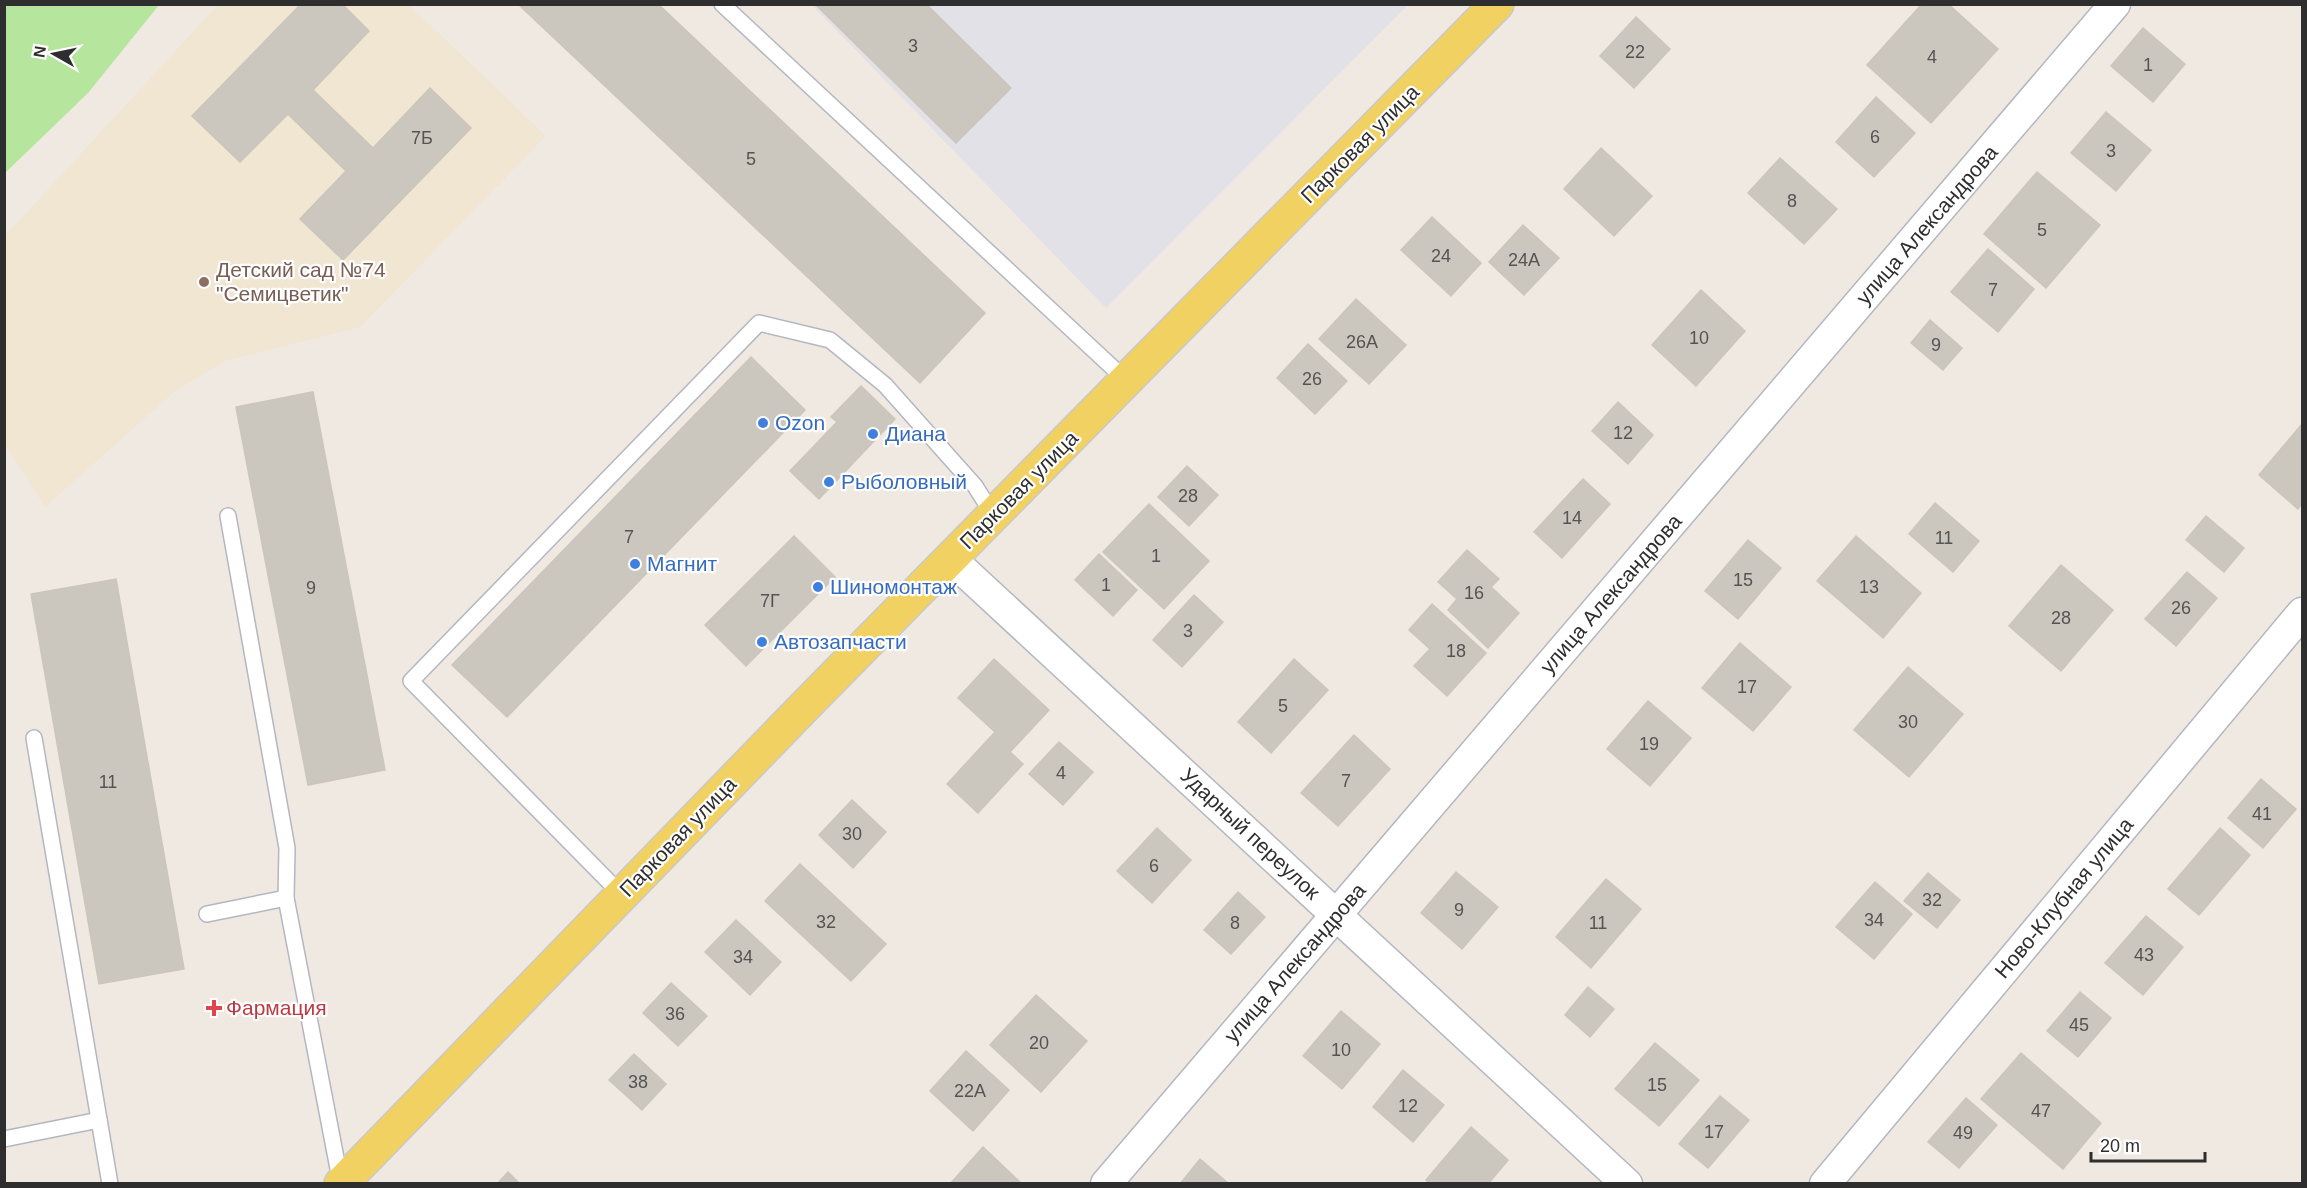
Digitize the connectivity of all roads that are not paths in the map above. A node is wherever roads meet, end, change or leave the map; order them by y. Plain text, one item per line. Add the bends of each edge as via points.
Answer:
1 (722, 4) edge
2 (1497, 4) edge
3 (2115, 4) edge
4 (1127, 381) junction
5 (228, 516) dead end
6 (994, 516) junction
7 (951, 559) junction
8 (2302, 613) edge
9 (34, 738) dead end
10 (622, 895) junction
11 (286, 898) junction
12 (207, 914) dead end
13 (1336, 914) junction
14 (99, 1120) junction
15 (4, 1139) edge
16 (110, 1184) edge
17 (341, 1184) edge
18 (1106, 1184) edge
19 (1627, 1184) edge
20 (1825, 1184) edge

1 - 4 lane
2 - 4 main road, Парковая улица
3 - 13 street, улица Александрова
4 - 6 main road, Парковая улица
5 - 11 lane via 287,848
6 - 7 main road, Парковая улица
6 - 10 lane via 975,486 885,385 830,340 759,323 411,681
7 - 10 main road, Парковая улица
7 - 13 street, Ударный переулок
8 - 20 street, Ново-Клубная улица
9 - 14 lane
10 - 17 main road, Парковая улица
11 - 12 lane
11 - 17 lane
13 - 18 street, улица Александрова
13 - 19 street, Ударный переулок
14 - 15 lane
14 - 16 lane

